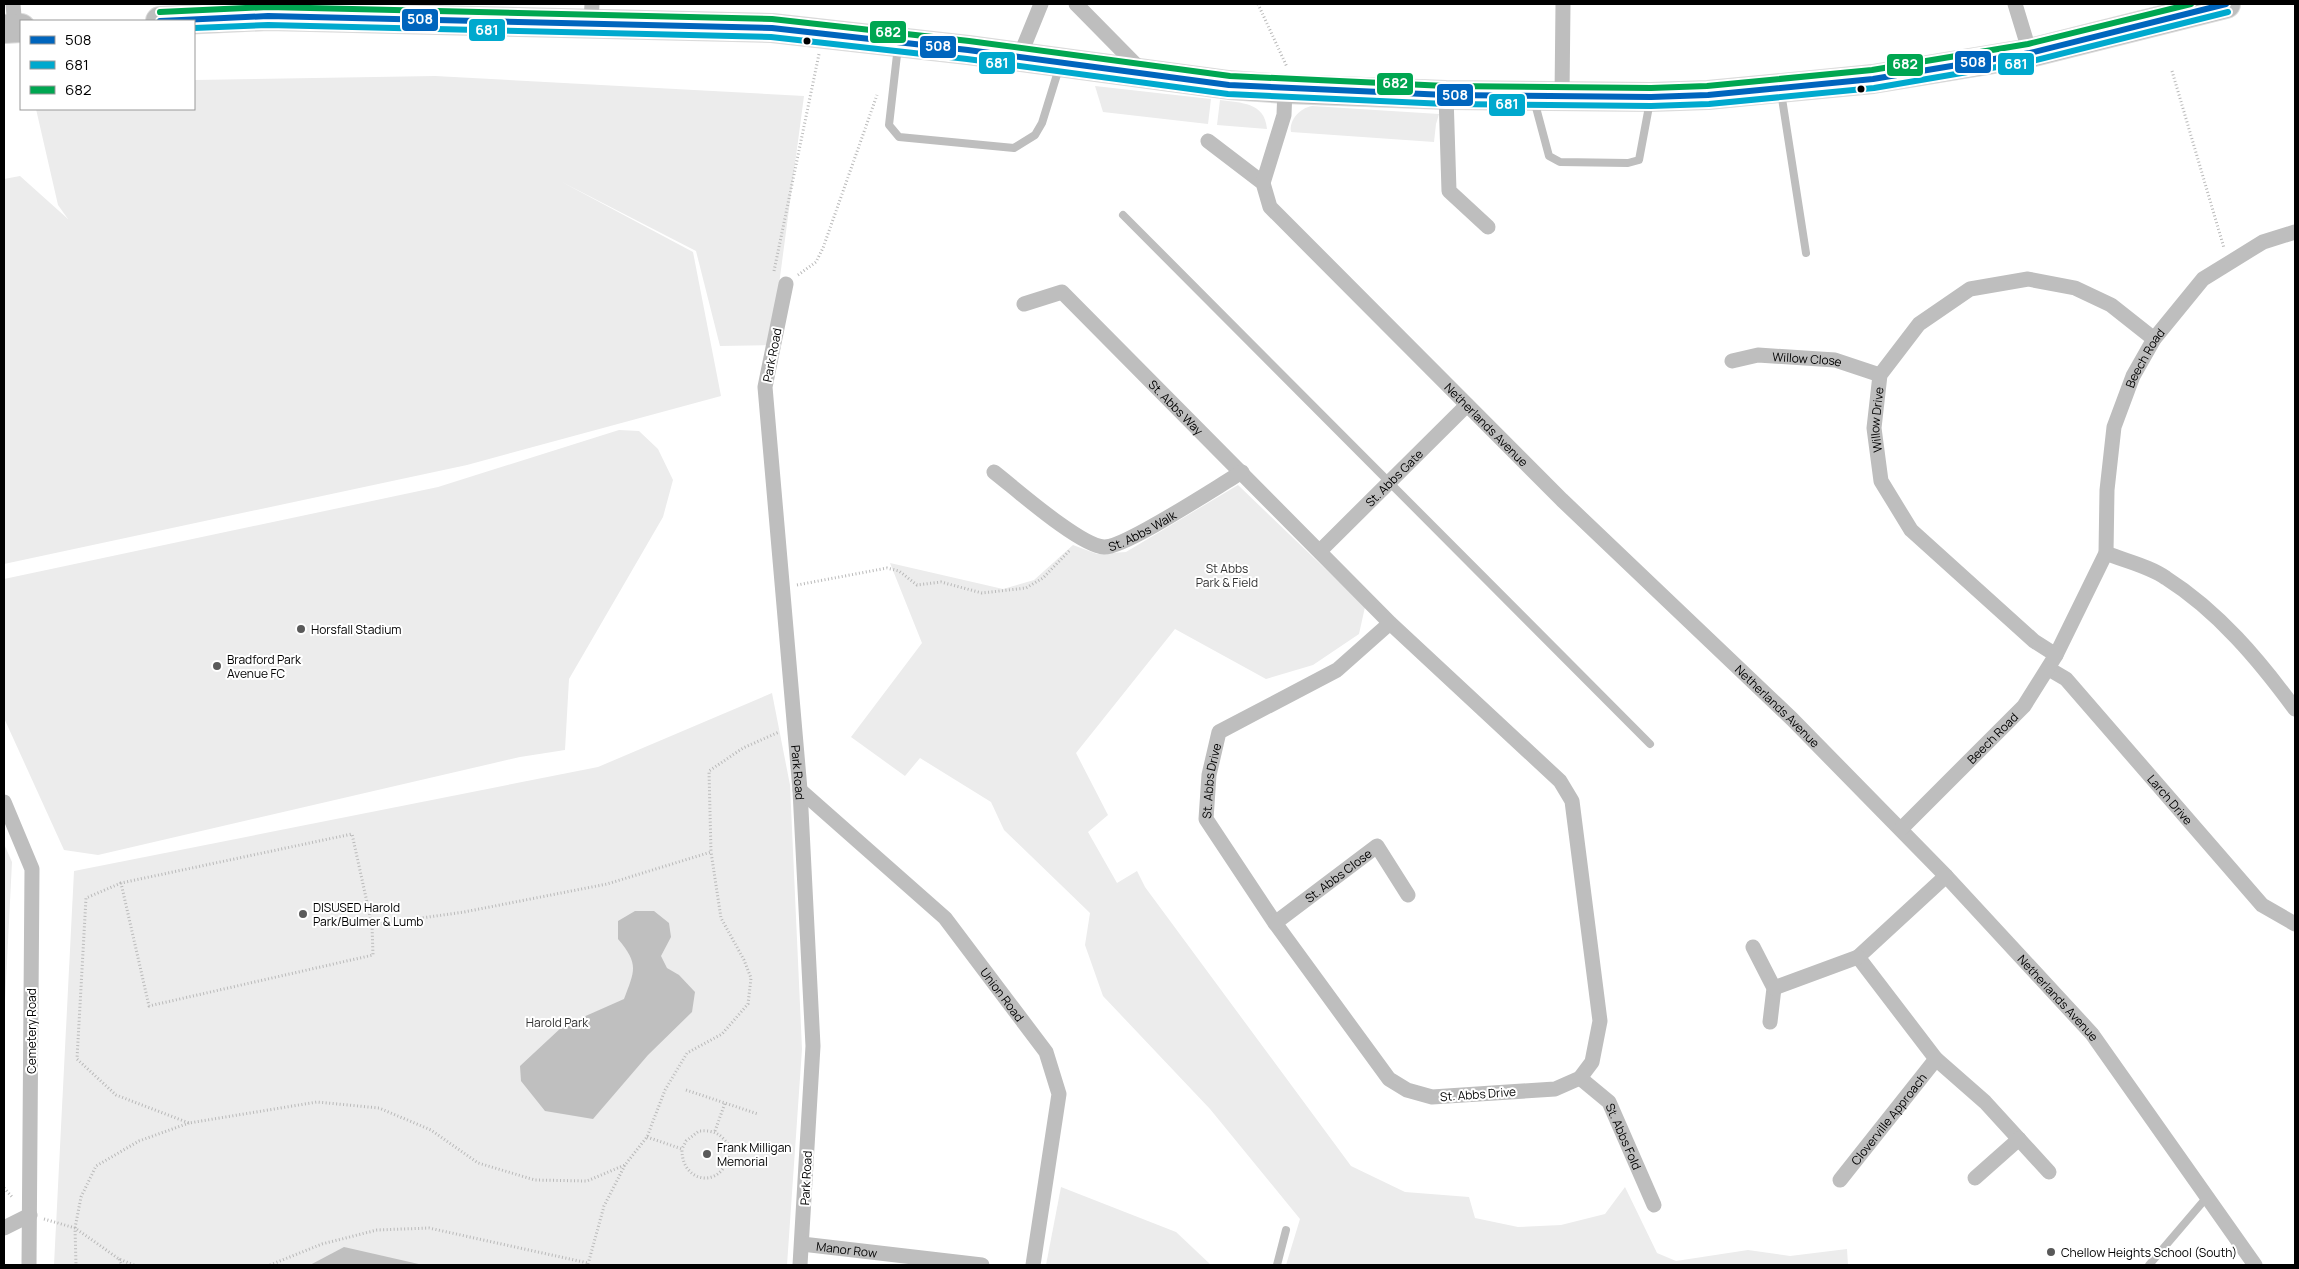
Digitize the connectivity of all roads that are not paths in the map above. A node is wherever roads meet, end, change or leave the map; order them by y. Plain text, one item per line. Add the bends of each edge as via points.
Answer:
1 (1041, 4) edge
2 (1076, 4) edge
3 (1563, 4) edge
4 (2016, 4) edge
5 (2226, 4) edge
6 (269, 10) edge
7 (320, 10) edge
8 (592, 14) edge
9 (170, 20) edge
10 (898, 42) junction
11 (2030, 53) junction
12 (1019, 58) junction
13 (1060, 64) junction
14 (1146, 75) junction
15 (1780, 88) junction
16 (1291, 90) junction
17 (1446, 95) junction
18 (1533, 96) junction
19 (1562, 96) junction
20 (1651, 97) junction
21 (1208, 141) dead end
22 (1263, 183) junction
23 (1123, 215) dead end
24 (1488, 227) dead end
25 (2295, 232) edge
26 (1806, 253) dead end
27 (786, 284) road end
28 (1024, 304) dead end
29 (2154, 339) junction
30 (1732, 360) dead end
31 (1880, 375) junction
32 (1467, 404) junction
33 (994, 472) dead end
34 (1242, 472) junction
35 (1388, 483) junction
36 (1320, 551) junction
37 (2106, 553) junction
38 (1390, 623) junction
39 (2056, 655) junction
40 (2049, 669) junction
41 (2295, 709) edge
42 (1650, 744) dead end
43 (800, 790) junction
44 (4, 802) edge
45 (1901, 829) junction
46 (1946, 876) junction
47 (1408, 895) dead end
48 (1275, 923) junction
49 (2295, 924) edge
50 (1753, 947) dead end
51 (1858, 957) junction
52 (1774, 988) junction
53 (1770, 1022) dead end
54 (1936, 1059) junction
55 (1580, 1078) junction
56 (2019, 1139) junction
57 (2049, 1172) dead end
58 (1975, 1178) dead end
59 (1840, 1180) dead end
60 (2207, 1197) junction
61 (1654, 1205) dead end
62 (30, 1215) junction
63 (4, 1228) edge
64 (1286, 1230) dead end
65 (802, 1244) junction
66 (29, 1265) edge
67 (800, 1265) edge
68 (982, 1265) edge
69 (1033, 1265) edge
70 (1277, 1265) edge
71 (2149, 1265) edge
72 (2255, 1265) edge

1 - 12 street
2 - 14 street
3 - 19 street
4 - 11 street
5 - 11 highway
6 - 7 highway
6 - 9 highway
7 - 8 highway
8 - 10 highway
10 - 12 highway
10 - 13 lane via 889,125 898,137 1014,148 1035,135 1042,123
11 - 15 highway via 1873,79
12 - 13 highway
13 - 14 highway
14 - 16 highway
15 - 20 highway
15 - 26 lane
16 - 17 highway
16 - 22 street
17 - 18 highway
17 - 24 street via 1449,191
18 - 19 highway
18 - 20 lane via 1550,156 1560,162 1628,163 1638,160
19 - 20 highway
21 - 22 street
22 - 32 street, Netherlands Avenue via 1270,207
23 - 35 lane
25 - 29 street, Beech Road via 2264,242 2203,279
27 - 43 street, Park Road via 765,388
28 - 34 street, St. Abbs Way via 1062,292
29 - 31 street, Willow Drive via 2111,305 2082,291 2028,279 1970,289 1919,324
29 - 37 street, Beech Road via 2132,376 2114,427 2107,490
30 - 31 street, Willow Close via 1758,355 1835,360
31 - 39 street, Willow Drive via 1874,428 1881,481 1910,530 2034,641
32 - 35 street, St. Abbs Gate
32 - 45 street, Netherlands Avenue
33 - 34 street, St. Abbs Walk via 1081,539 1105,547 1129,540
34 - 36 street, St. Abbs Way
35 - 36 street, St. Abbs Gate
35 - 42 lane
36 - 38 street
37 - 39 street, Beech Road
37 - 41 street via 2165,577 2214,614 2267,671
38 - 48 street, St. Abbs Drive via 1337,670 1219,732 1208,774 1206,819
38 - 55 street via 1560,781 1572,801 1600,1021 1592,1062
39 - 40 street, Beech Road
40 - 45 street, Beech Road via 2024,706
40 - 49 street, Larch Drive via 2066,679 2262,906
43 - 65 street, Park Road via 813,1046
43 - 69 street, Union Road via 945,918 1046,1052 1059,1094
44 - 62 street, Cemetery Road via 32,869
45 - 46 street, Netherlands Avenue
46 - 51 street
46 - 60 street, Netherlands Avenue via 2092,1034
47 - 48 street, St. Abbs Close via 1375,842
48 - 55 street, St. Abbs Drive via 1389,1079 1407,1090 1432,1097 1555,1089
50 - 52 street
51 - 52 street
51 - 54 street
52 - 53 street
54 - 56 street via 1985,1102
54 - 59 street, Cloverville Approach
55 - 61 street, St. Abbs Fold via 1608,1102
56 - 57 street
56 - 58 street
60 - 71 lane
60 - 72 street, Netherlands Avenue
62 - 63 street
62 - 66 street, Cemetery Road
64 - 70 lane
65 - 67 street, Park Road
65 - 68 street, Manor Row

